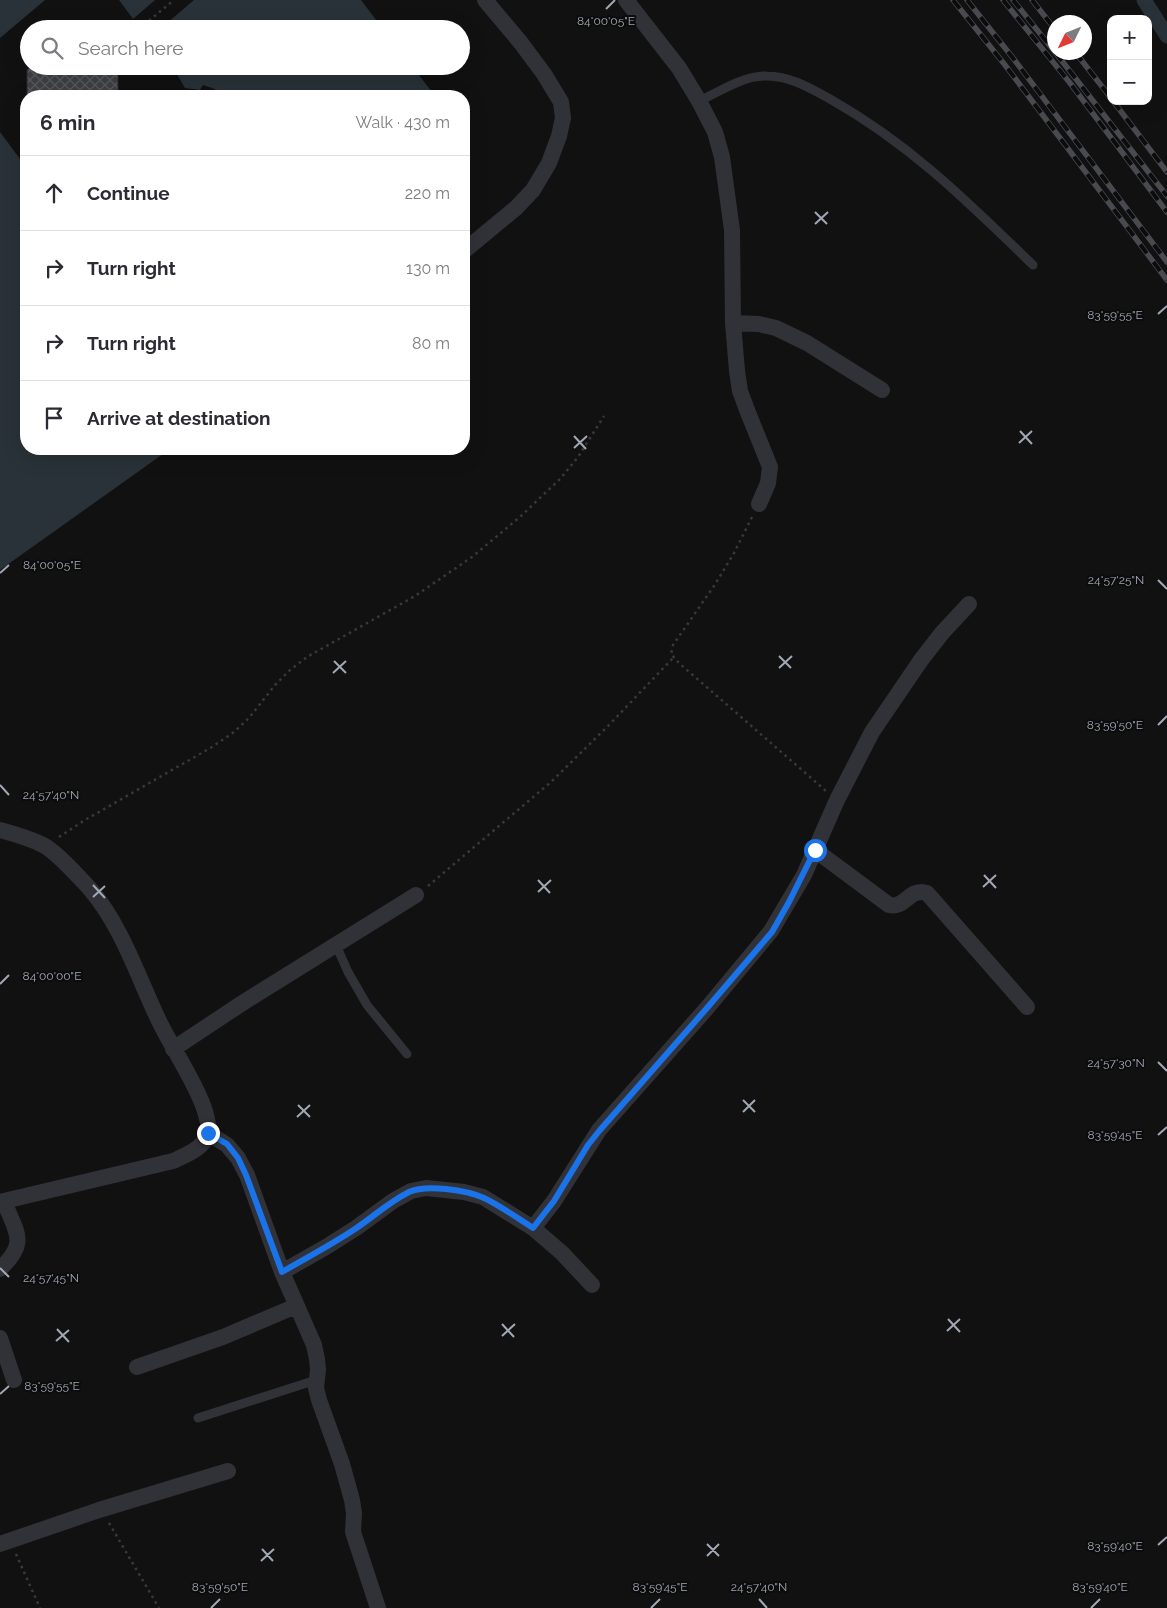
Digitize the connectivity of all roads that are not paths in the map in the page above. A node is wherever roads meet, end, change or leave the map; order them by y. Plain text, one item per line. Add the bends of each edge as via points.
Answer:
1 (485, 0) edge
2 (626, 0) edge
3 (699, 101) junction
4 (470, 246) edge
5 (1033, 265) dead end
6 (733, 323) junction
7 (882, 390) dead end
8 (759, 504) road end
9 (969, 604) dead end
10 (0, 830) edge
11 (815, 850) junction
12 (416, 895) road end
13 (336, 945) junction
14 (1027, 1007) dead end
15 (174, 1049) junction
16 (407, 1054) dead end
17 (208, 1133) junction
18 (2, 1201) edge
19 (533, 1228) junction
20 (0, 1269) edge
21 (282, 1272) junction
22 (592, 1285) dead end
23 (296, 1306) junction
24 (0, 1338) edge
25 (137, 1367) dead end
26 (14, 1380) dead end
27 (316, 1380) junction
28 (198, 1418) dead end
29 (228, 1471) dead end
30 (5, 1542) edge
31 (378, 1608) edge

1 - 4 street via 544,74 561,102 563,118 549,163 533,190
2 - 3 street via 679,68
3 - 5 lane via 746,79 765,75 785,78 807,87 874,126 935,171
3 - 6 street via 722,157 732,230
6 - 7 street via 776,328 807,343
6 - 8 street via 740,391 770,467 768,483
9 - 11 street via 942,633 898,691 872,732
10 - 15 street via 45,846 91,890 113,923
11 - 14 street via 889,905 901,905 916,892 927,893
11 - 19 street via 772,932 600,1130
12 - 13 street
13 - 15 street
13 - 16 lane via 367,1006
15 - 17 street via 204,1107
17 - 18 street via 202,1144 173,1161
17 - 21 street via 227,1144 238,1158
18 - 20 street via 18,1243 16,1252
19 - 21 street via 483,1197 426,1188 411,1191 393,1201 356,1228
19 - 22 street
21 - 23 street
23 - 25 street via 215,1340
23 - 27 street via 314,1345 318,1364
24 - 26 street
27 - 28 lane
27 - 31 street via 318,1400 352,1500 353,1532
29 - 30 street

